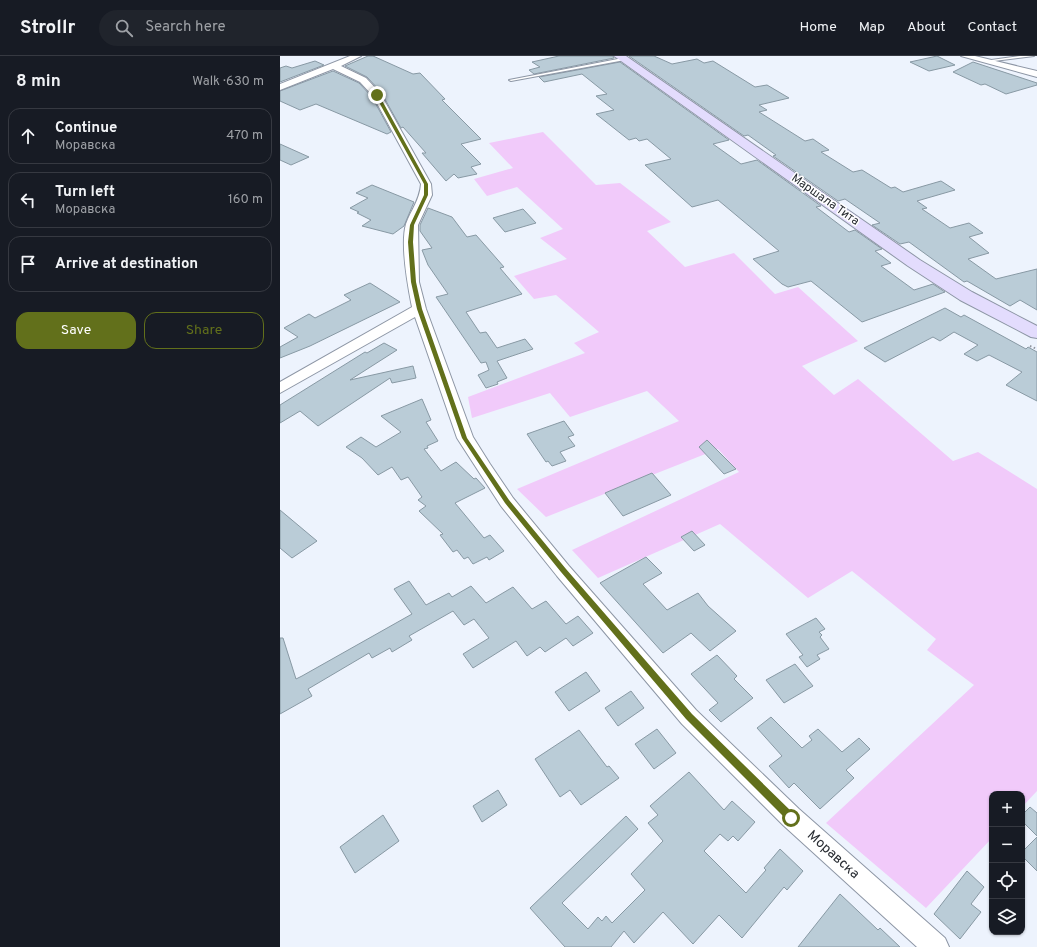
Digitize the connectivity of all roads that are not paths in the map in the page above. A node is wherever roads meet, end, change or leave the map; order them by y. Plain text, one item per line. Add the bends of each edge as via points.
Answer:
1 (357, 56) edge
2 (965, 56) edge
3 (1032, 56) edge
4 (621, 57) edge
5 (986, 61) junction
6 (334, 65) junction
7 (1037, 74) edge
8 (511, 80) dead end
9 (280, 86) edge
10 (420, 309) junction
11 (1037, 333) edge
12 (280, 388) edge
13 (936, 947) edge

1 - 6 street
2 - 5 street
3 - 5 lane
4 - 8 lane
4 - 11 main road, Маршала Тита via 920,267 985,307
5 - 7 street
6 - 9 street
6 - 10 street, Моравска via 363,80 377,95 426,184 426,195 412,225 410,242 413,282
10 - 12 street
10 - 13 street, Моравска via 465,438 516,513 689,717 791,818

